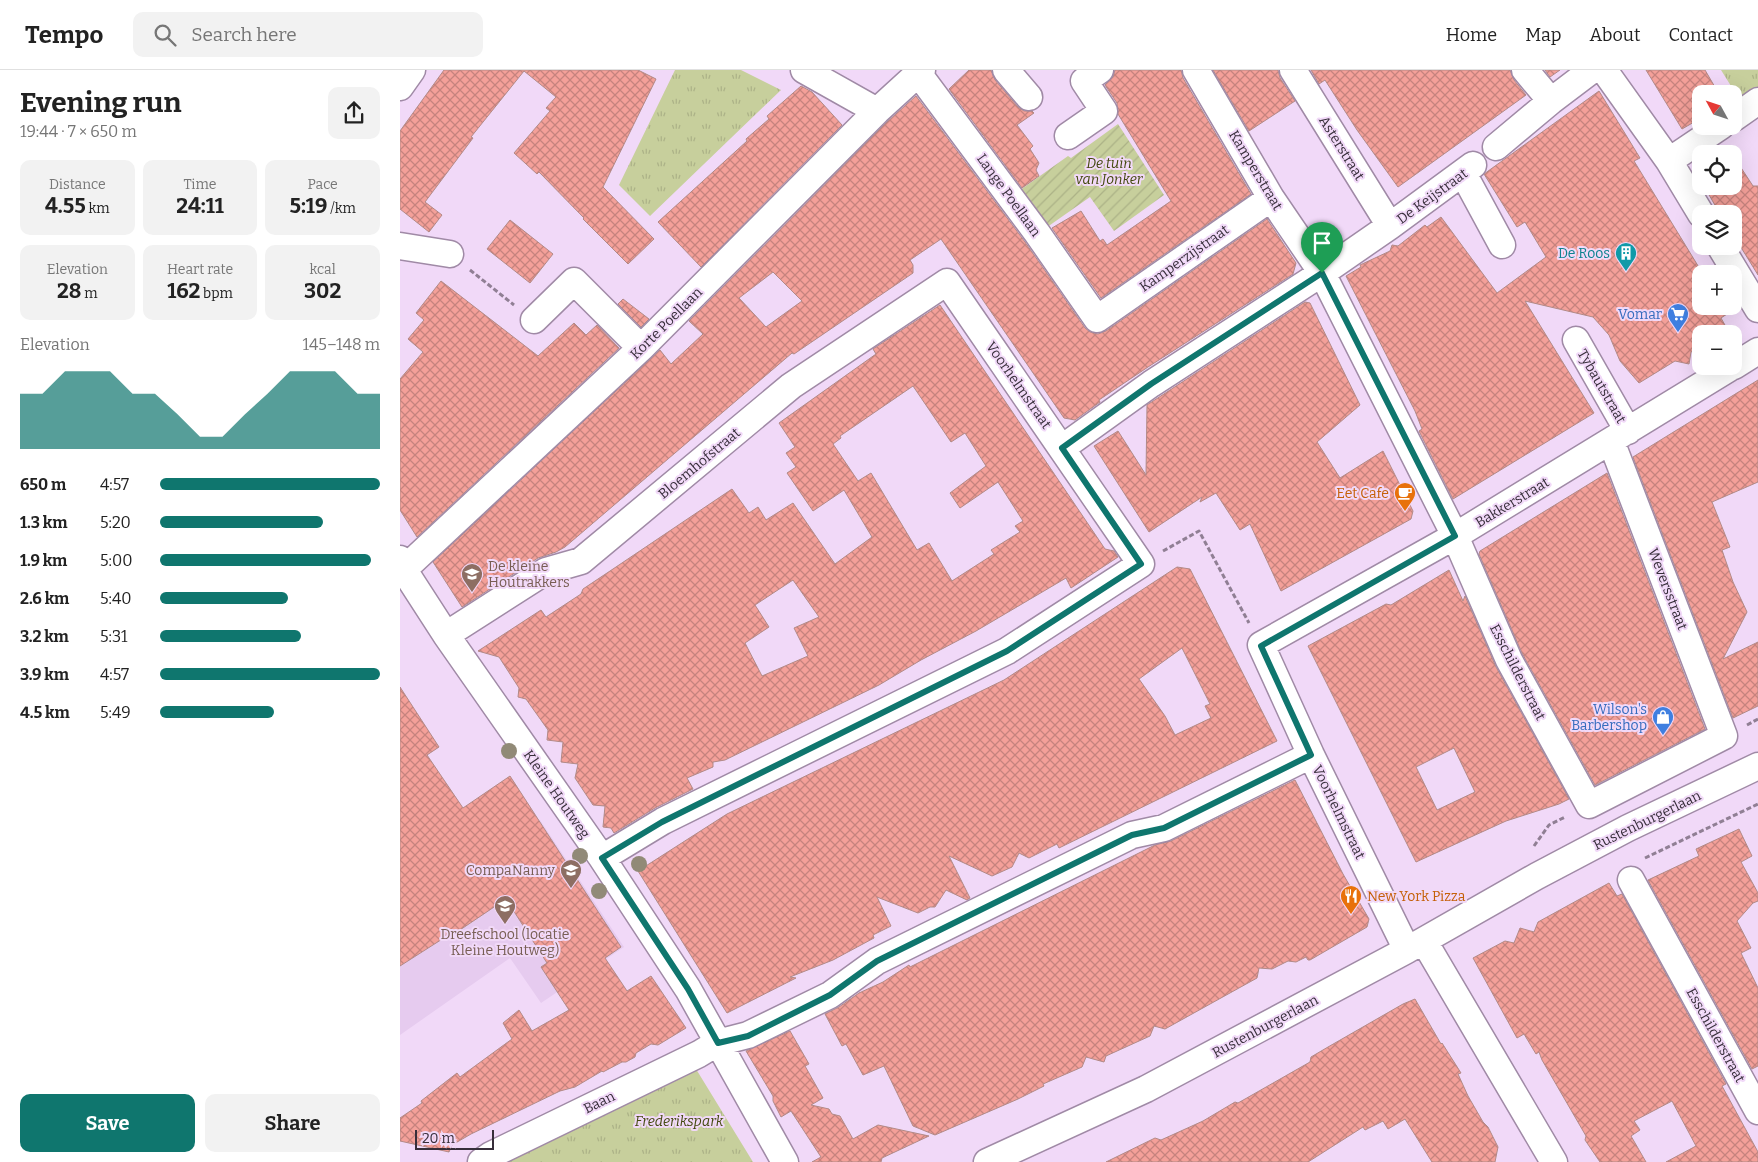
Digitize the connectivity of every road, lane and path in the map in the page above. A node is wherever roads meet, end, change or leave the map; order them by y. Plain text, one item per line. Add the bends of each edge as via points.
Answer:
1 (412, 70) edge
2 (804, 70) edge
3 (1006, 70) edge
4 (1100, 70) edge
5 (1196, 70) edge
6 (1294, 70) edge
7 (1525, 70) edge
8 (1592, 70) edge
9 (1604, 70) edge
10 (920, 72) edge
11 (400, 88) edge
12 (1029, 97) dead end
13 (1551, 101) junction
14 (1758, 101) edge
15 (878, 110) junction
16 (1742, 112) edge
17 (1708, 135) edge
18 (1068, 136) dead end
19 (1496, 146) dead end
20 (1669, 161) junction
21 (1271, 198) junction
22 (1696, 205) edge
23 (1390, 226) junction
24 (1502, 245) dead end
25 (400, 246) edge
26 (450, 254) joint
27 (1725, 255) edge
28 (1322, 273) junction
29 (947, 282) joint
30 (1758, 309) edge
31 (1097, 319) joint
32 (534, 320) joint
33 (1576, 340) dead end
34 (641, 348) junction
35 (1758, 351) edge
36 (1742, 361) edge
37 (1718, 375) edge
38 (1619, 436) junction
39 (1062, 448) junction
40 (1455, 536) junction
41 (1141, 564) junction
42 (401, 568) edge
43 (446, 635) junction
44 (1261, 646) junction
45 (1311, 755) junction
46 (1758, 766) edge
47 (1589, 804) joint
48 (1758, 804) edge
49 (1643, 850) dead end
50 (1648, 857) junction
51 (602, 858) junction
52 (1635, 870) joint
53 (1416, 945) junction
54 (718, 1043) junction
55 (1758, 1111) edge
56 (481, 1162) edge
57 (785, 1162) edge
58 (986, 1162) edge
59 (1554, 1162) edge

1 - 11 street
2 - 15 street
3 - 12 street
4 - 18 street via 1084,81 1104,111
5 - 21 street, Kamperstraat
6 - 23 street, Asterstraat
7 - 13 street
8 - 13 street
9 - 20 street
10 - 15 street, Korte Poellaan
10 - 31 street, Lange Poellaan
13 - 19 street
14 - 16 street
15 - 34 street, Korte Poellaan
17 - 20 street
20 - 22 street
21 - 28 street, Kamperstraat
21 - 31 street, Kamperzijstraat
23 - 24 street, De Keijstraat via 1468,169
23 - 28 street, De Keijstraat
25 - 26 street
26 - 32 path
27 - 30 street
28 - 39 street, De Keijstraat via 1151,384
28 - 40 street, Kamperstraat
29 - 39 street, Voorhelmstraat
29 - 43 street, Bloemhofstraat via 791,386 581,561 546,571
32 - 34 street via 574,281
33 - 38 street, Tybautstraat
34 - 42 street, Korte Poellaan
35 - 36 street, Bakkerstraat
37 - 38 street, Bakkerstraat
38 - 40 street, Bakkerstraat
38 - 47 street, Weversstraat via 1724,736
39 - 41 street, Voorhelmstraat
40 - 44 street, Bakkerstraat
40 - 47 street, Esschilderstraat via 1509,660
41 - 44 path via 1199,531
41 - 51 street via 1007,651 662,822
42 - 43 street, Kleine Houtweg
43 - 51 street, Kleine Houtweg
44 - 45 street, Voorhelmstraat
45 - 53 street, Voorhelmstraat
45 - 54 street, Baan via 1164,828 1132,835 895,952 830,995 748,1036
46 - 53 street, Rustenburgerlaan via 1628,828
48 - 50 path
49 - 50 path
50 - 52 path
51 - 54 street, Kleine Houtweg via 688,989
52 - 55 street, Esschilderstraat
53 - 58 street, Rustenburgerlaan via 1146,1089
53 - 59 street, Voorhelmstraat
54 - 56 street, Baan
54 - 57 street, Kleine Houtweg

